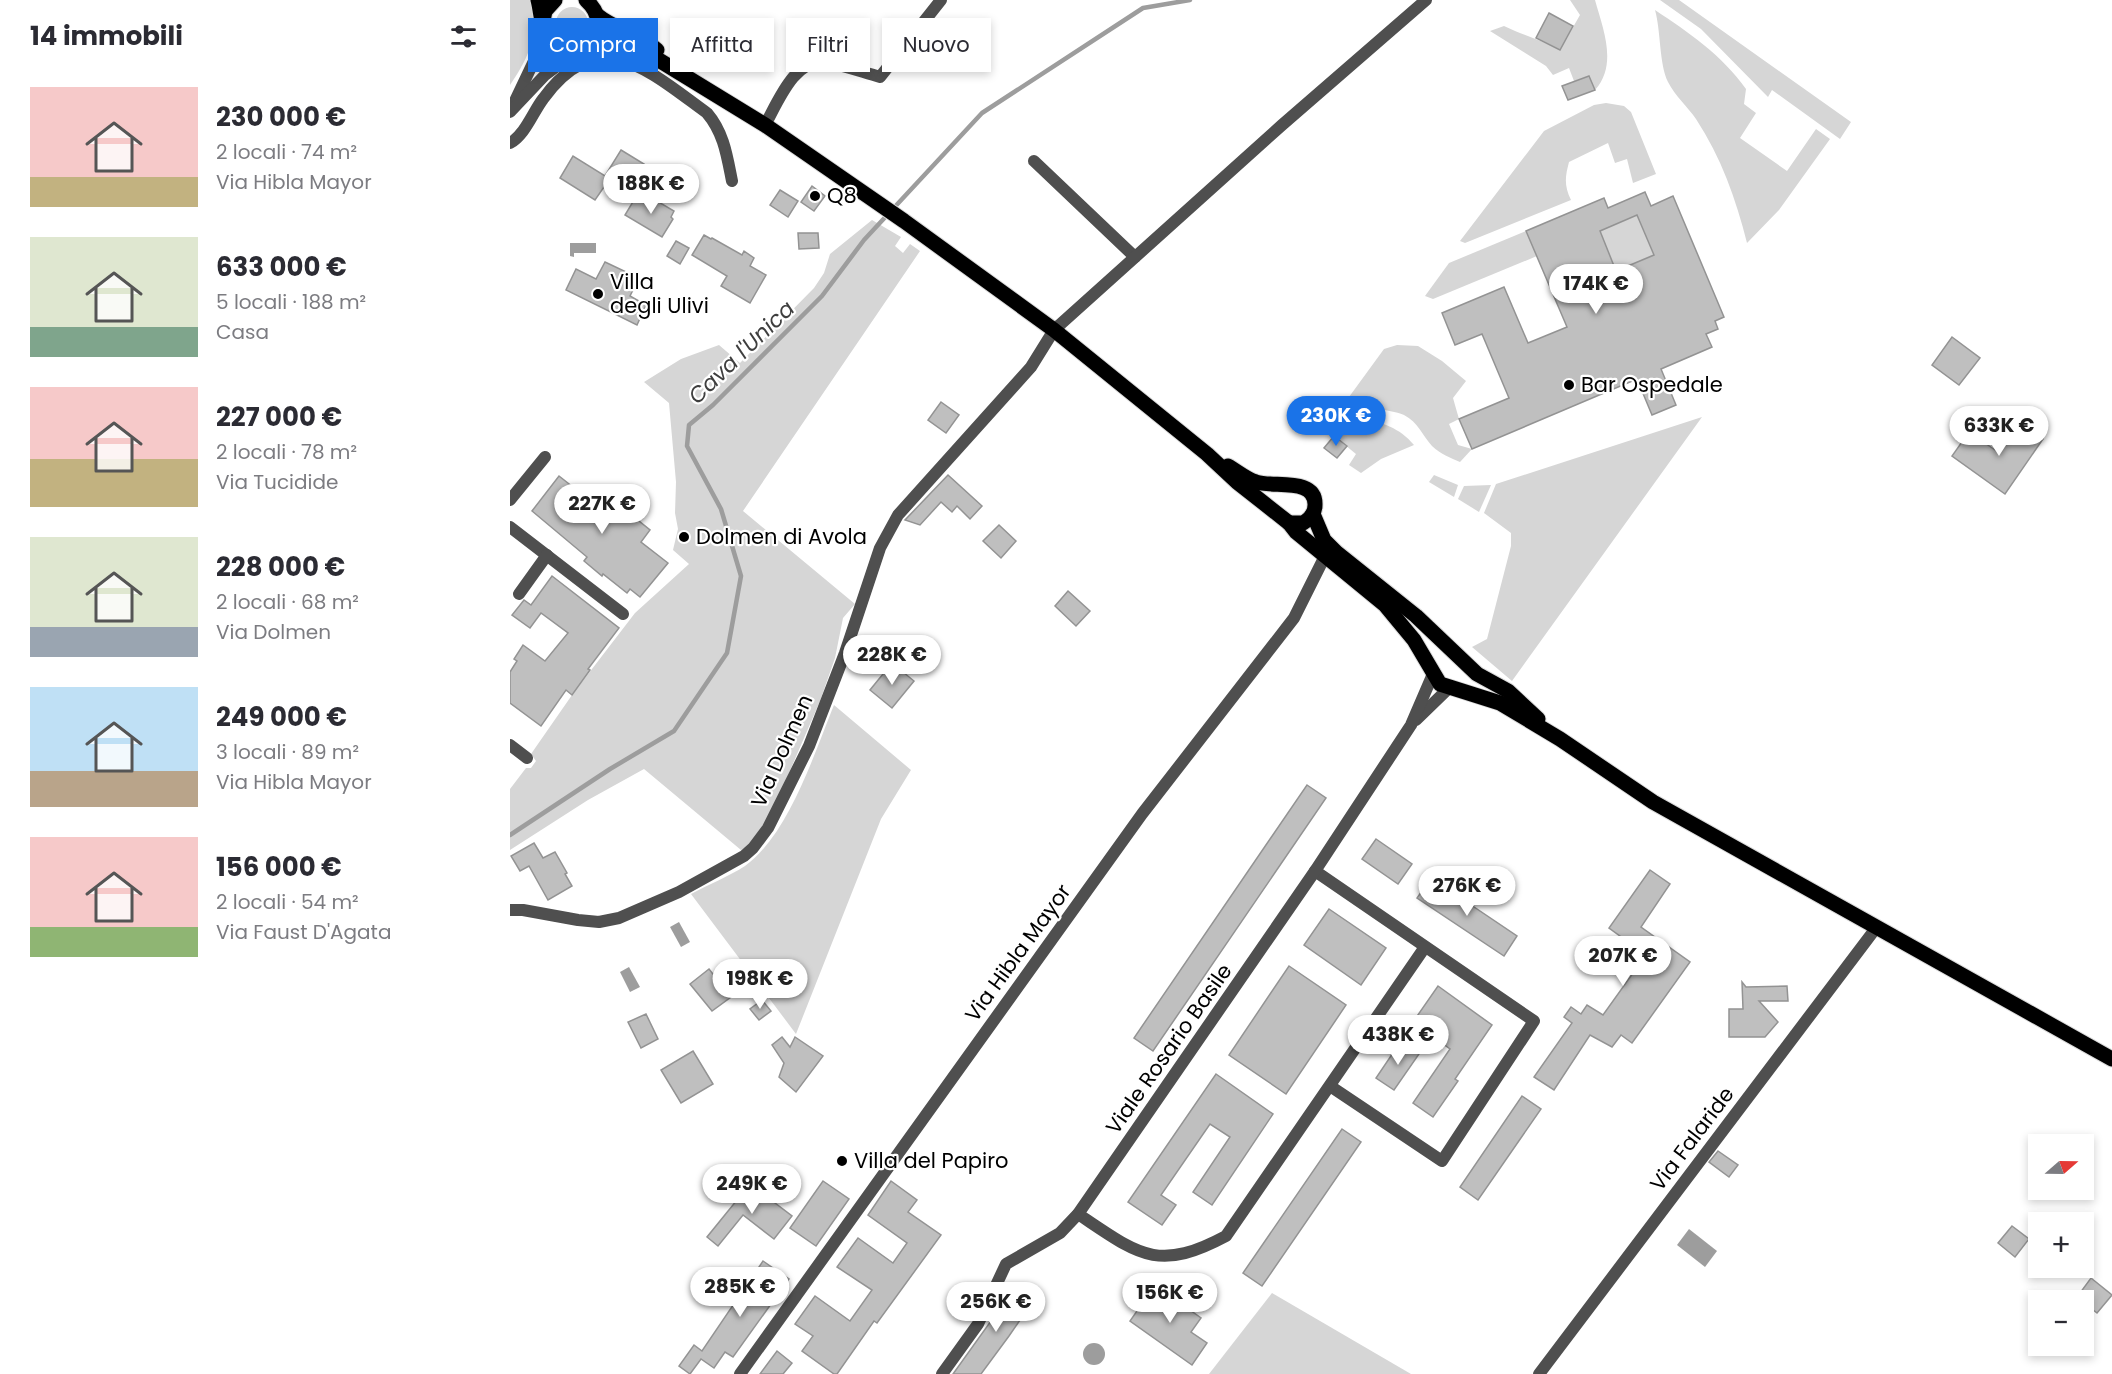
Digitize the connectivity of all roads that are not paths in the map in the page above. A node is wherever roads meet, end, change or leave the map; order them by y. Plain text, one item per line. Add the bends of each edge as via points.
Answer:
1 (538, 0) edge
2 (555, 0) edge
3 (586, 0) edge
4 (941, 0) edge
5 (1426, 0) edge
6 (597, 15) joint
7 (542, 18) edge
8 (544, 18) edge
9 (658, 61) edge
10 (529, 72) edge
11 (549, 72) edge
12 (683, 75) junction
13 (510, 112) edge
14 (765, 126) junction
15 (510, 143) edge
16 (1034, 161) dead end
17 (732, 181) dead end
18 (1135, 257) junction
19 (1054, 330) junction
20 (1207, 454) junction
21 (545, 457) dead end
22 (1290, 486) junction
23 (510, 500) edge
24 (1313, 514) junction
25 (1284, 519) junction
26 (510, 527) edge
27 (548, 555) junction
28 (1325, 556) junction
29 (519, 594) dead end
30 (623, 614) dead end
31 (1461, 658) junction
32 (1433, 673) junction
33 (1452, 687) junction
34 (1411, 725) junction
35 (1560, 740) junction
36 (510, 745) edge
37 (527, 758) dead end
38 (1315, 872) junction
39 (510, 910) edge
40 (1875, 928) junction
41 (1425, 947) junction
42 (2112, 1059) edge
43 (1330, 1086) junction
44 (1078, 1215) junction
45 (740, 1374) edge
46 (942, 1374) edge
47 (1539, 1374) edge

1 - 7 main road
2 - 8 main road
3 - 6 main road
4 - 14 street via 880,77 823,61 808,64 794,74
5 - 18 street, Via Dolmen
6 - 12 main road via 651,45
9 - 12 main road
10 - 13 street
11 - 13 street
12 - 14 main road
14 - 19 main road
15 - 17 street via 550,89 567,73 582,62 599,57 619,59 635,64 707,113 723,139
16 - 18 street
18 - 19 street, Via Dolmen
19 - 20 main road
19 - 39 street, Via Dolmen via 1031,368 898,515 880,548 809,746 768,828 753,848 679,892 619,918 599,922
20 - 22 main road via 1256,482
20 - 25 main road
21 - 23 street
22 - 24 main road via 1308,489 1315,501
22 - 25 main road via 1277,498
24 - 25 main road via 1303,523
24 - 31 main road via 1324,540
25 - 28 main road
26 - 27 street
27 - 29 street
27 - 30 street
28 - 32 main road via 1385,605 1414,640
28 - 45 street, Via Hibla Mayor via 1294,618 1142,814
31 - 32 main road via 1443,655 1435,661
31 - 33 main road via 1466,675
31 - 35 main road via 1477,674 1508,691
32 - 33 main road via 1440,684
32 - 34 street
33 - 34 street
33 - 35 main road via 1500,703
34 - 38 street, Viale Rosario Basile
35 - 40 main road via 1653,802
36 - 37 street
38 - 41 street
38 - 44 street, Viale Rosario Basile
40 - 42 main road
40 - 47 street, Via Falaride
41 - 43 street
41 - 43 street via 1534,1021 1442,1161
43 - 44 street via 1226,1236 1200,1250 1156,1257 1128,1247
44 - 46 street, Viale Rosario Basile via 1060,1233 1006,1264 978,1324

